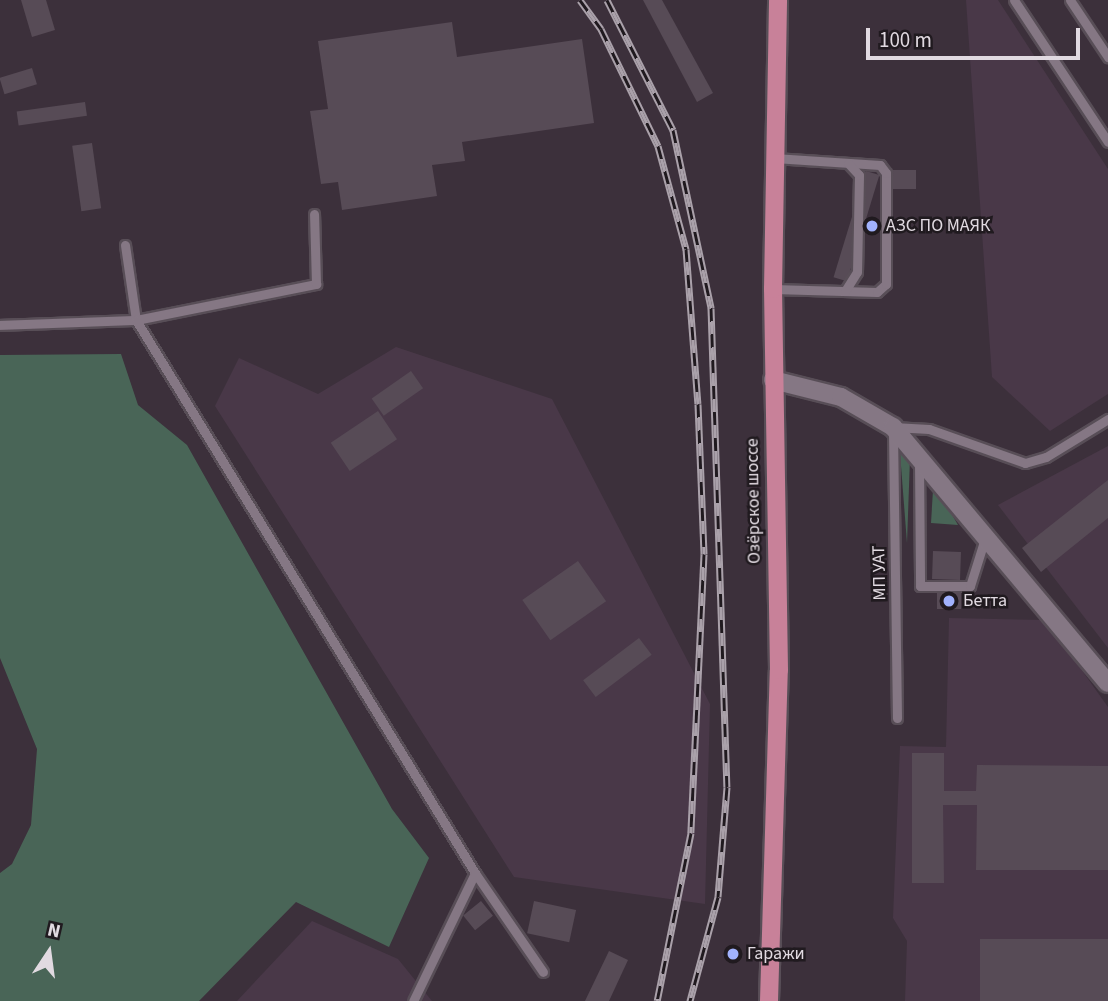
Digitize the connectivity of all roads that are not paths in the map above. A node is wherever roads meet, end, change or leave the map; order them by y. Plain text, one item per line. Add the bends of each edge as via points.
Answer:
1 (778, 0) edge
2 (1014, 0) edge
3 (1070, 0) edge
4 (1108, 57) edge
5 (1108, 142) edge
6 (774, 158) junction
7 (848, 163) junction
8 (314, 214) dead end
9 (125, 245) dead end
10 (772, 289) junction
11 (845, 291) junction
12 (136, 320) junction
13 (0, 325) edge
14 (773, 380) junction
15 (1108, 419) edge
16 (893, 427) junction
17 (918, 450) junction
18 (986, 533) junction
19 (1108, 682) edge
20 (897, 718) dead end
21 (475, 873) junction
22 (543, 972) dead end
23 (413, 1001) edge
24 (769, 1001) edge

1 - 6 main road, Озёрское шоссе
2 - 5 lane
3 - 4 lane
6 - 7 lane
6 - 10 main road, Озёрское шоссе
7 - 11 lane via 859,175 857,272
7 - 11 lane via 880,165 887,173 886,284 877,292
8 - 12 lane via 316,284
9 - 12 lane
10 - 11 lane
10 - 14 main road, Озёрское шоссе
12 - 13 lane
12 - 21 lane
14 - 16 street via 841,397
14 - 24 main road, Озёрское шоссе via 779,670
15 - 16 lane via 1046,457 1025,463 929,429
16 - 17 street
16 - 20 lane, МП УАТ
17 - 18 street
17 - 18 lane via 920,586 970,586
18 - 19 street
21 - 22 lane
21 - 23 lane

